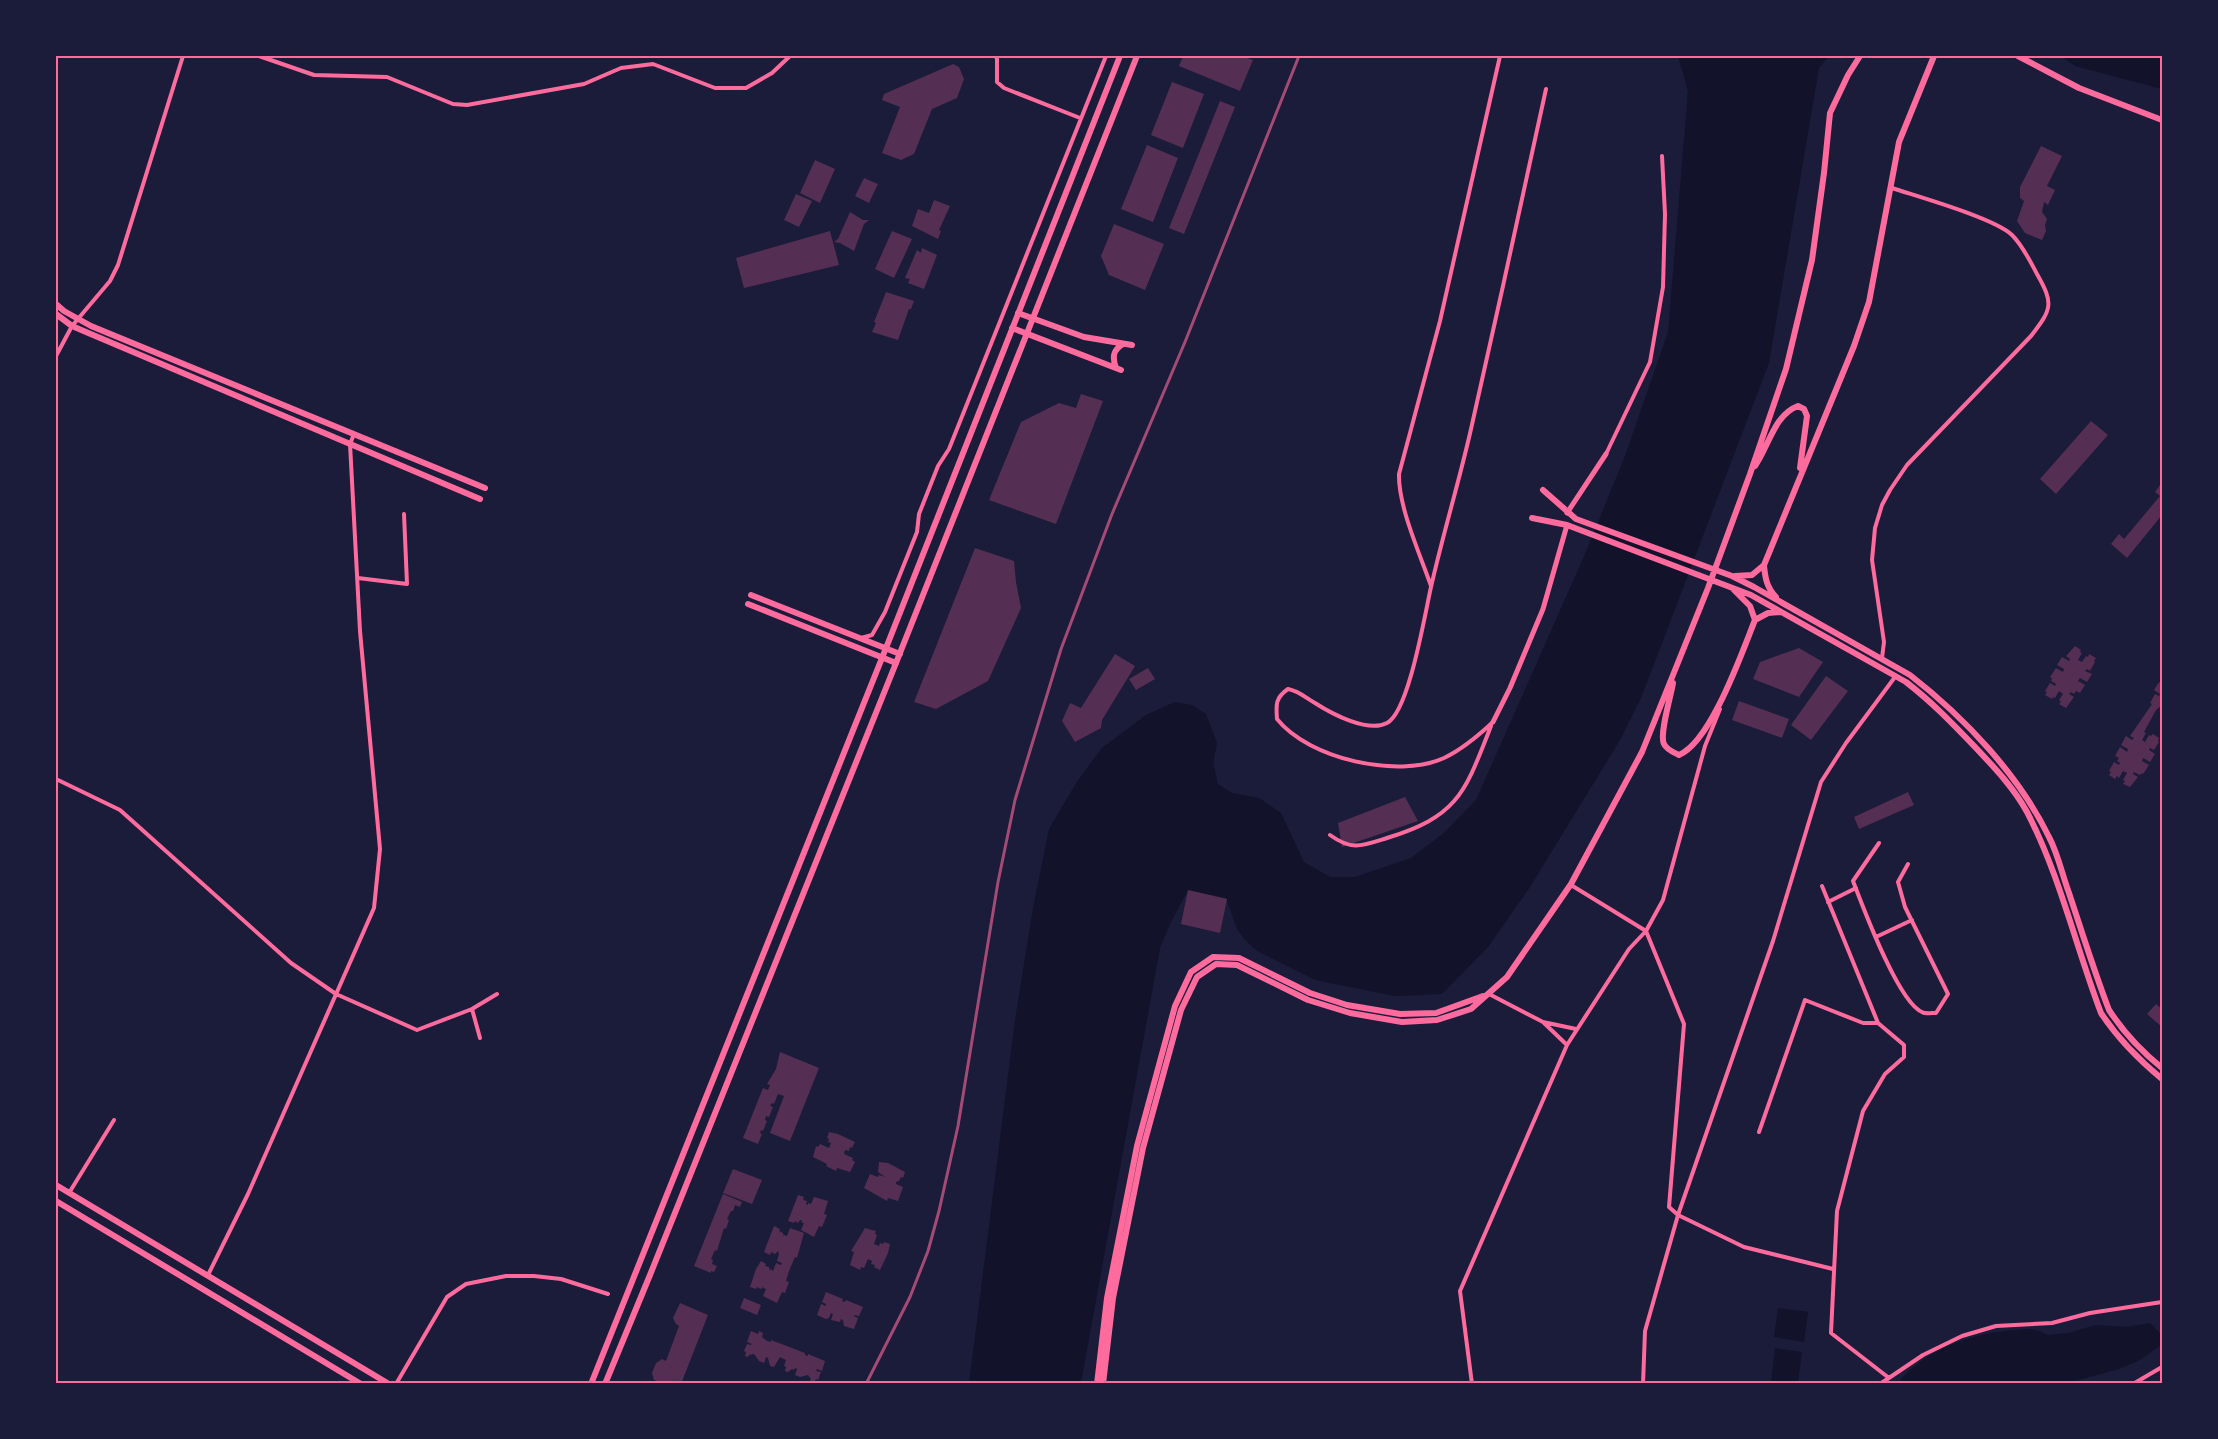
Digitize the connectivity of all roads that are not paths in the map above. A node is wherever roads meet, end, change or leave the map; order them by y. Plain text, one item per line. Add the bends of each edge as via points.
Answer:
1 (183, 56) edge
2 (259, 56) edge
3 (790, 56) edge
4 (995, 56) edge
5 (1106, 56) edge
6 (1120, 56) edge
7 (1137, 56) edge
8 (1500, 56) edge
9 (1860, 56) edge
10 (1934, 56) edge
11 (2018, 56) edge
12 (1546, 89) dead end
13 (1080, 118) junction
14 (2163, 120) edge
15 (1662, 156) dead end
16 (1892, 188) junction
17 (56, 304) edge
18 (1018, 313) junction
19 (56, 314) edge
20 (1033, 318) junction
21 (77, 319) junction
22 (72, 326) junction
23 (1012, 328) junction
24 (1027, 333) junction
25 (1124, 344) junction
26 (1132, 345) dead end
27 (56, 356) edge
28 (354, 434) junction
29 (350, 444) junction
30 (1606, 454) joint
31 (1750, 474) junction
32 (1798, 478) junction
33 (485, 488) dead end
34 (1543, 490) dead end
35 (480, 499) dead end
36 (1568, 513) junction
37 (404, 514) dead end
38 (1532, 518) dead end
39 (1569, 527) junction
40 (1764, 565) junction
41 (1732, 576) junction
42 (358, 578) junction
43 (1728, 585) junction
44 (1431, 586) junction
45 (751, 595) dead end
46 (1780, 601) junction
47 (748, 604) dead end
48 (1784, 612) junction
49 (1755, 620) junction
50 (860, 638) junction
51 (886, 648) junction
52 (900, 654) junction
53 (882, 657) junction
54 (1882, 659) junction
55 (896, 663) junction
56 (1674, 675) junction
57 (1896, 676) junction
58 (1728, 686) junction
59 (1493, 722) junction
60 (56, 779) edge
61 (1330, 835) dead end
62 (1878, 843) dead end
63 (1908, 864) dead end
64 (1571, 885) junction
65 (1822, 886) dead end
66 (1856, 888) junction
67 (1828, 902) junction
68 (1912, 920) junction
69 (1646, 931) junction
70 (1876, 937) junction
71 (336, 994) junction
72 (497, 994) dead end
73 (1489, 994) junction
74 (472, 1009) junction
75 (1543, 1022) junction
76 (1878, 1023) junction
77 (1576, 1029) junction
78 (480, 1038) dead end
79 (1567, 1045) junction
80 (2163, 1068) edge
81 (2163, 1079) edge
82 (114, 1120) dead end
83 (1759, 1132) dead end
84 (56, 1185) edge
85 (69, 1193) junction
86 (56, 1201) edge
87 (1678, 1215) junction
88 (1833, 1269) junction
89 (208, 1276) junction
90 (608, 1294) dead end
91 (2163, 1302) edge
92 (2163, 1367) edge
93 (1889, 1378) junction
94 (361, 1383) edge
95 (389, 1383) edge
96 (396, 1383) edge
97 (591, 1383) edge
98 (605, 1383) edge
99 (1097, 1383) edge
100 (1104, 1383) edge
101 (1472, 1383) edge
102 (1643, 1383) edge
103 (1880, 1383) edge
104 (2133, 1383) edge

1 - 21 street via 118,265 110,281
2 - 3 street via 314,75 387,77 453,104 467,105 585,84 621,68 653,64 716,88 746,88 772,73
4 - 13 street via 997,82 1004,88
5 - 13 street
6 - 18 main road
7 - 20 main road
8 - 44 street via 1440,321 1399,474 1403,504
9 - 31 main road via 1830,113 1812,260 1786,369
10 - 16 main road via 1899,142
11 - 14 main road via 2079,88
12 - 44 street
13 - 50 street via 949,449 919,514 917,532 885,612 872,635
15 - 30 street via 1663,287 1650,362
16 - 32 main road via 1869,302
16 - 54 street via 1994,223 2011,233 2045,288 2049,303 2046,317 2031,336 1907,465 1882,505 1872,560 1884,642
17 - 21 main road
18 - 20 main road
18 - 23 main road
19 - 22 main road
20 - 24 main road
20 - 25 main road via 1084,338
21 - 22 street
21 - 28 main road
22 - 27 street
22 - 29 main road
23 - 24 main road
23 - 51 main road
24 - 25 main road via 1118,369 1113,356
24 - 52 main road
25 - 26 main road
28 - 29 street
28 - 33 main road
29 - 35 main road
29 - 42 street
30 - 36 street
31 - 32 main road via 1781,416 1798,406 1807,416
31 - 56 main road
32 - 40 main road
34 - 36 main road
36 - 41 main road
37 - 42 street via 407,584
38 - 39 main road
39 - 43 main road
39 - 59 street via 1543,609
40 - 41 main road via 1752,575
40 - 46 main road via 1770,590
41 - 46 main road
42 - 71 street via 380,849 374,908
43 - 48 main road
43 - 49 main road via 1750,606
44 - 59 street via 1415,663 1398,711 1388,723 1372,727 1346,719 1288,689 1280,695 1277,719 1295,737 1336,756 1364,763 1402,765 1443,758
45 - 50 main road
46 - 54 main road
47 - 53 main road
48 - 49 main road via 1768,613
48 - 57 main road
49 - 58 main road
50 - 51 main road
51 - 52 main road
51 - 53 main road
52 - 55 main road
53 - 55 main road
53 - 97 main road
54 - 80 main road via 1910,675 1950,709 2007,771 2033,806 2050,839 2109,1010 2122,1030
55 - 98 main road
56 - 58 main road via 1661,736 1664,745 1679,755 1688,751 1699,737
56 - 64 main road via 1642,752
57 - 81 main road via 1944,715 2026,809 2042,843 2101,1013 2116,1036
57 - 87 street via 1821,782 1773,941
58 - 69 street via 1706,746 1663,900
59 - 61 street via 1467,784 1442,814 1410,831 1360,846 1342,843
60 - 71 street via 120,810 291,963
62 - 66 street via 1853,881
63 - 68 street via 1898,882
64 - 69 street
64 - 73 main road via 1507,976
65 - 67 street
66 - 67 street
66 - 70 street
67 - 76 street
68 - 70 street
68 - 70 street via 1948,994 1936,1013 1922,1012 1904,996
69 - 77 street via 1629,949
69 - 87 street via 1684,1024 1670,1207
71 - 74 street via 417,1030
71 - 89 street
72 - 74 street
73 - 75 street
73 - 99 main road via 1436,1013 1400,1014 1347,1005 1310,993 1239,958 1214,957 1191,972 1174,1006 1137,1146 1107,1298
73 - 100 main road via 1471,1009 1437,1020 1402,1022 1350,1013 1308,1000 1237,965 1216,964 1197,977 1181,1010 1143,1148 1113,1298
74 - 78 street
75 - 77 street
75 - 79 street
76 - 83 street via 1863,1023 1805,1000
76 - 88 street via 1905,1045 1904,1057 1885,1074 1863,1111 1837,1211
77 - 79 street
79 - 101 street via 1460,1291
82 - 85 street
84 - 85 main road
85 - 89 main road
86 - 94 main road
87 - 88 street via 1744,1246
87 - 102 street via 1645,1331
88 - 93 street via 1831,1333
89 - 95 main road
90 - 96 street via 561,1279 534,1276 506,1276 466,1284 447,1297
91 - 93 street via 2052,1323 1996,1326 1962,1336
92 - 104 street
93 - 103 street

